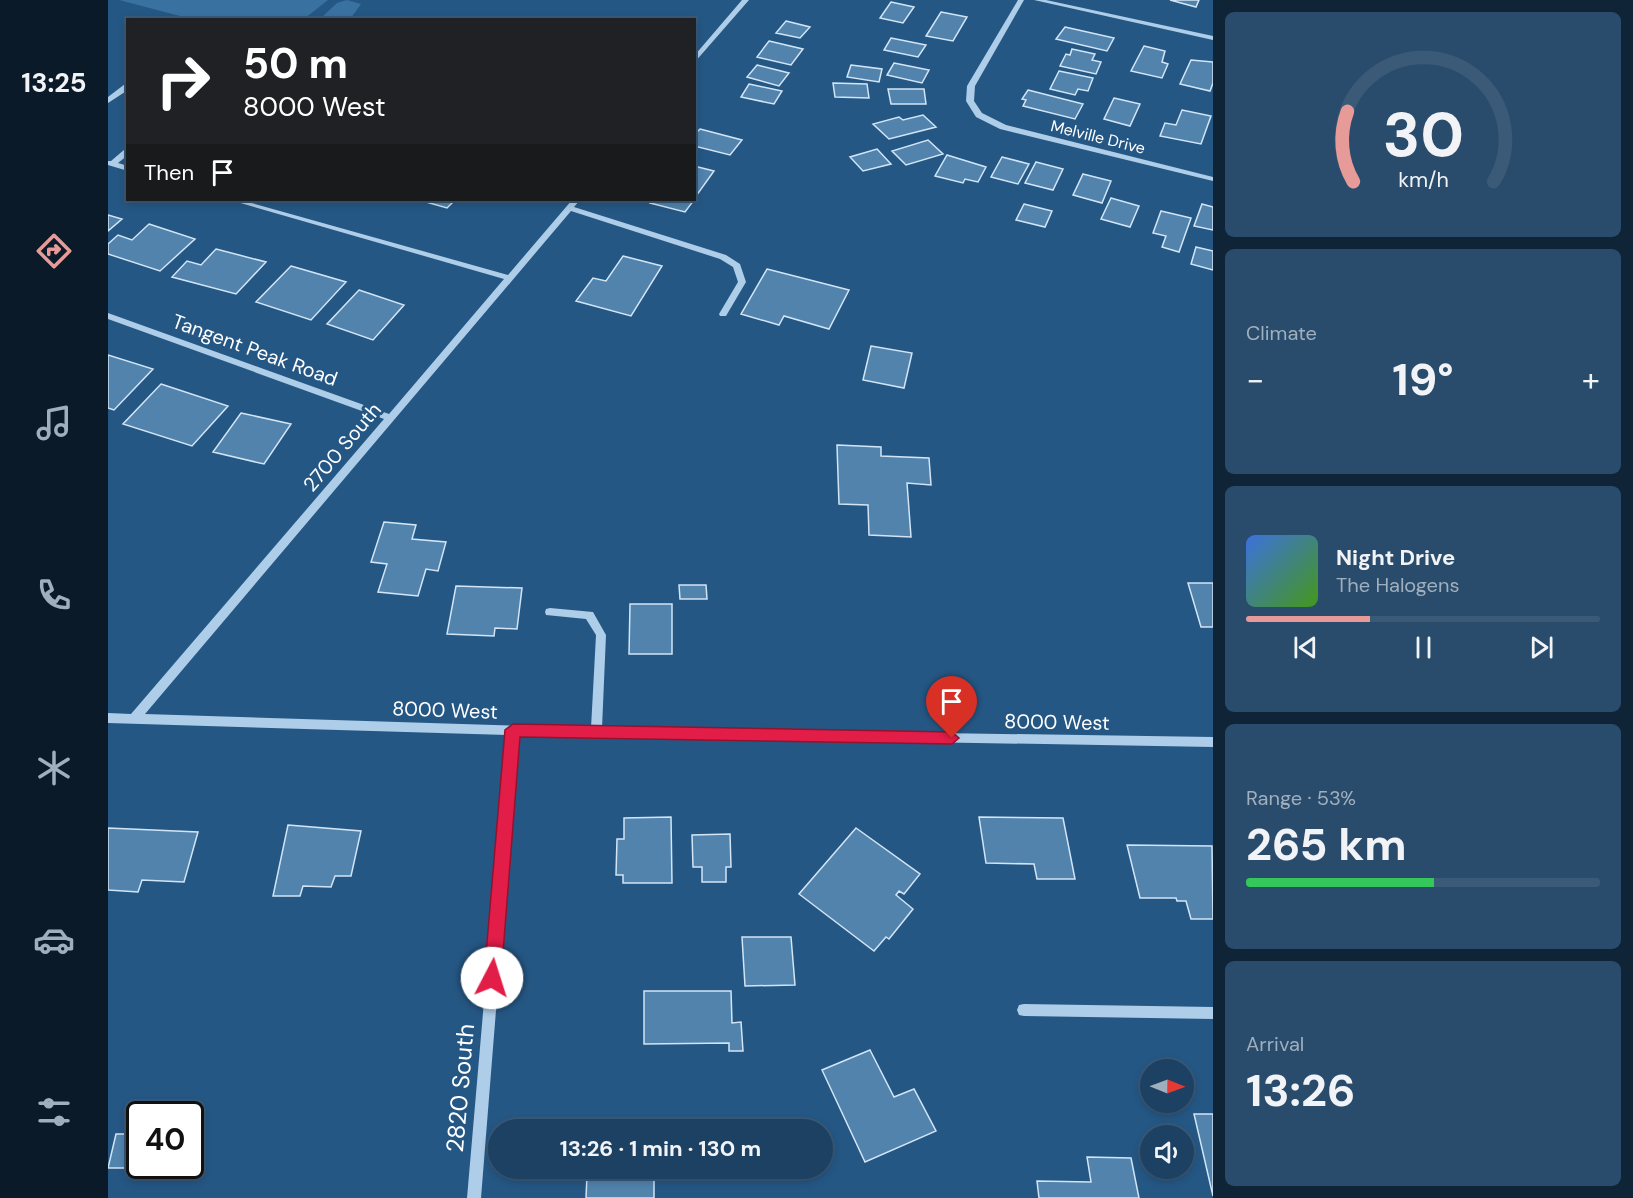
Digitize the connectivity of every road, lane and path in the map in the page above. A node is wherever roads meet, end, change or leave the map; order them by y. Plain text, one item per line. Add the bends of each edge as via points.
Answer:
1 (746, 0) edge
2 (1021, 0) edge
3 (1038, 0) edge
4 (1213, 38) edge
5 (696, 59) edge
6 (126, 88) edge
7 (108, 101) edge
8 (126, 152) edge
9 (110, 164) edge
10 (126, 168) edge
11 (1213, 179) edge
12 (238, 201) edge
13 (575, 201) edge
14 (569, 208) junction
15 (510, 278) junction
16 (723, 314) dead end
17 (108, 316) edge
18 (391, 418) junction
19 (550, 612) dead end
20 (108, 718) edge
21 (134, 719) junction
22 (513, 730) junction
23 (596, 733) junction
24 (1213, 742) edge
25 (1024, 1010) dead end
26 (1213, 1013) edge
27 (474, 1198) edge

1 - 5 street
2 - 11 street, Melville Drive via 971,86 970,101 978,115 1003,127
3 - 4 street
6 - 7 street
8 - 9 street
9 - 10 street
12 - 15 street
13 - 14 street, 2700 South
14 - 15 street, 2700 South
14 - 16 street via 723,257 737,266 742,282
15 - 18 street, 2700 South
17 - 18 street, Tangent Peak Road
18 - 21 street, 2700 South
19 - 23 street via 589,615 601,635
20 - 21 street, 8000 West
21 - 22 street, 8000 West
22 - 23 street, 8000 West
22 - 27 street, 2820 South
23 - 24 street, 8000 West
25 - 26 street

